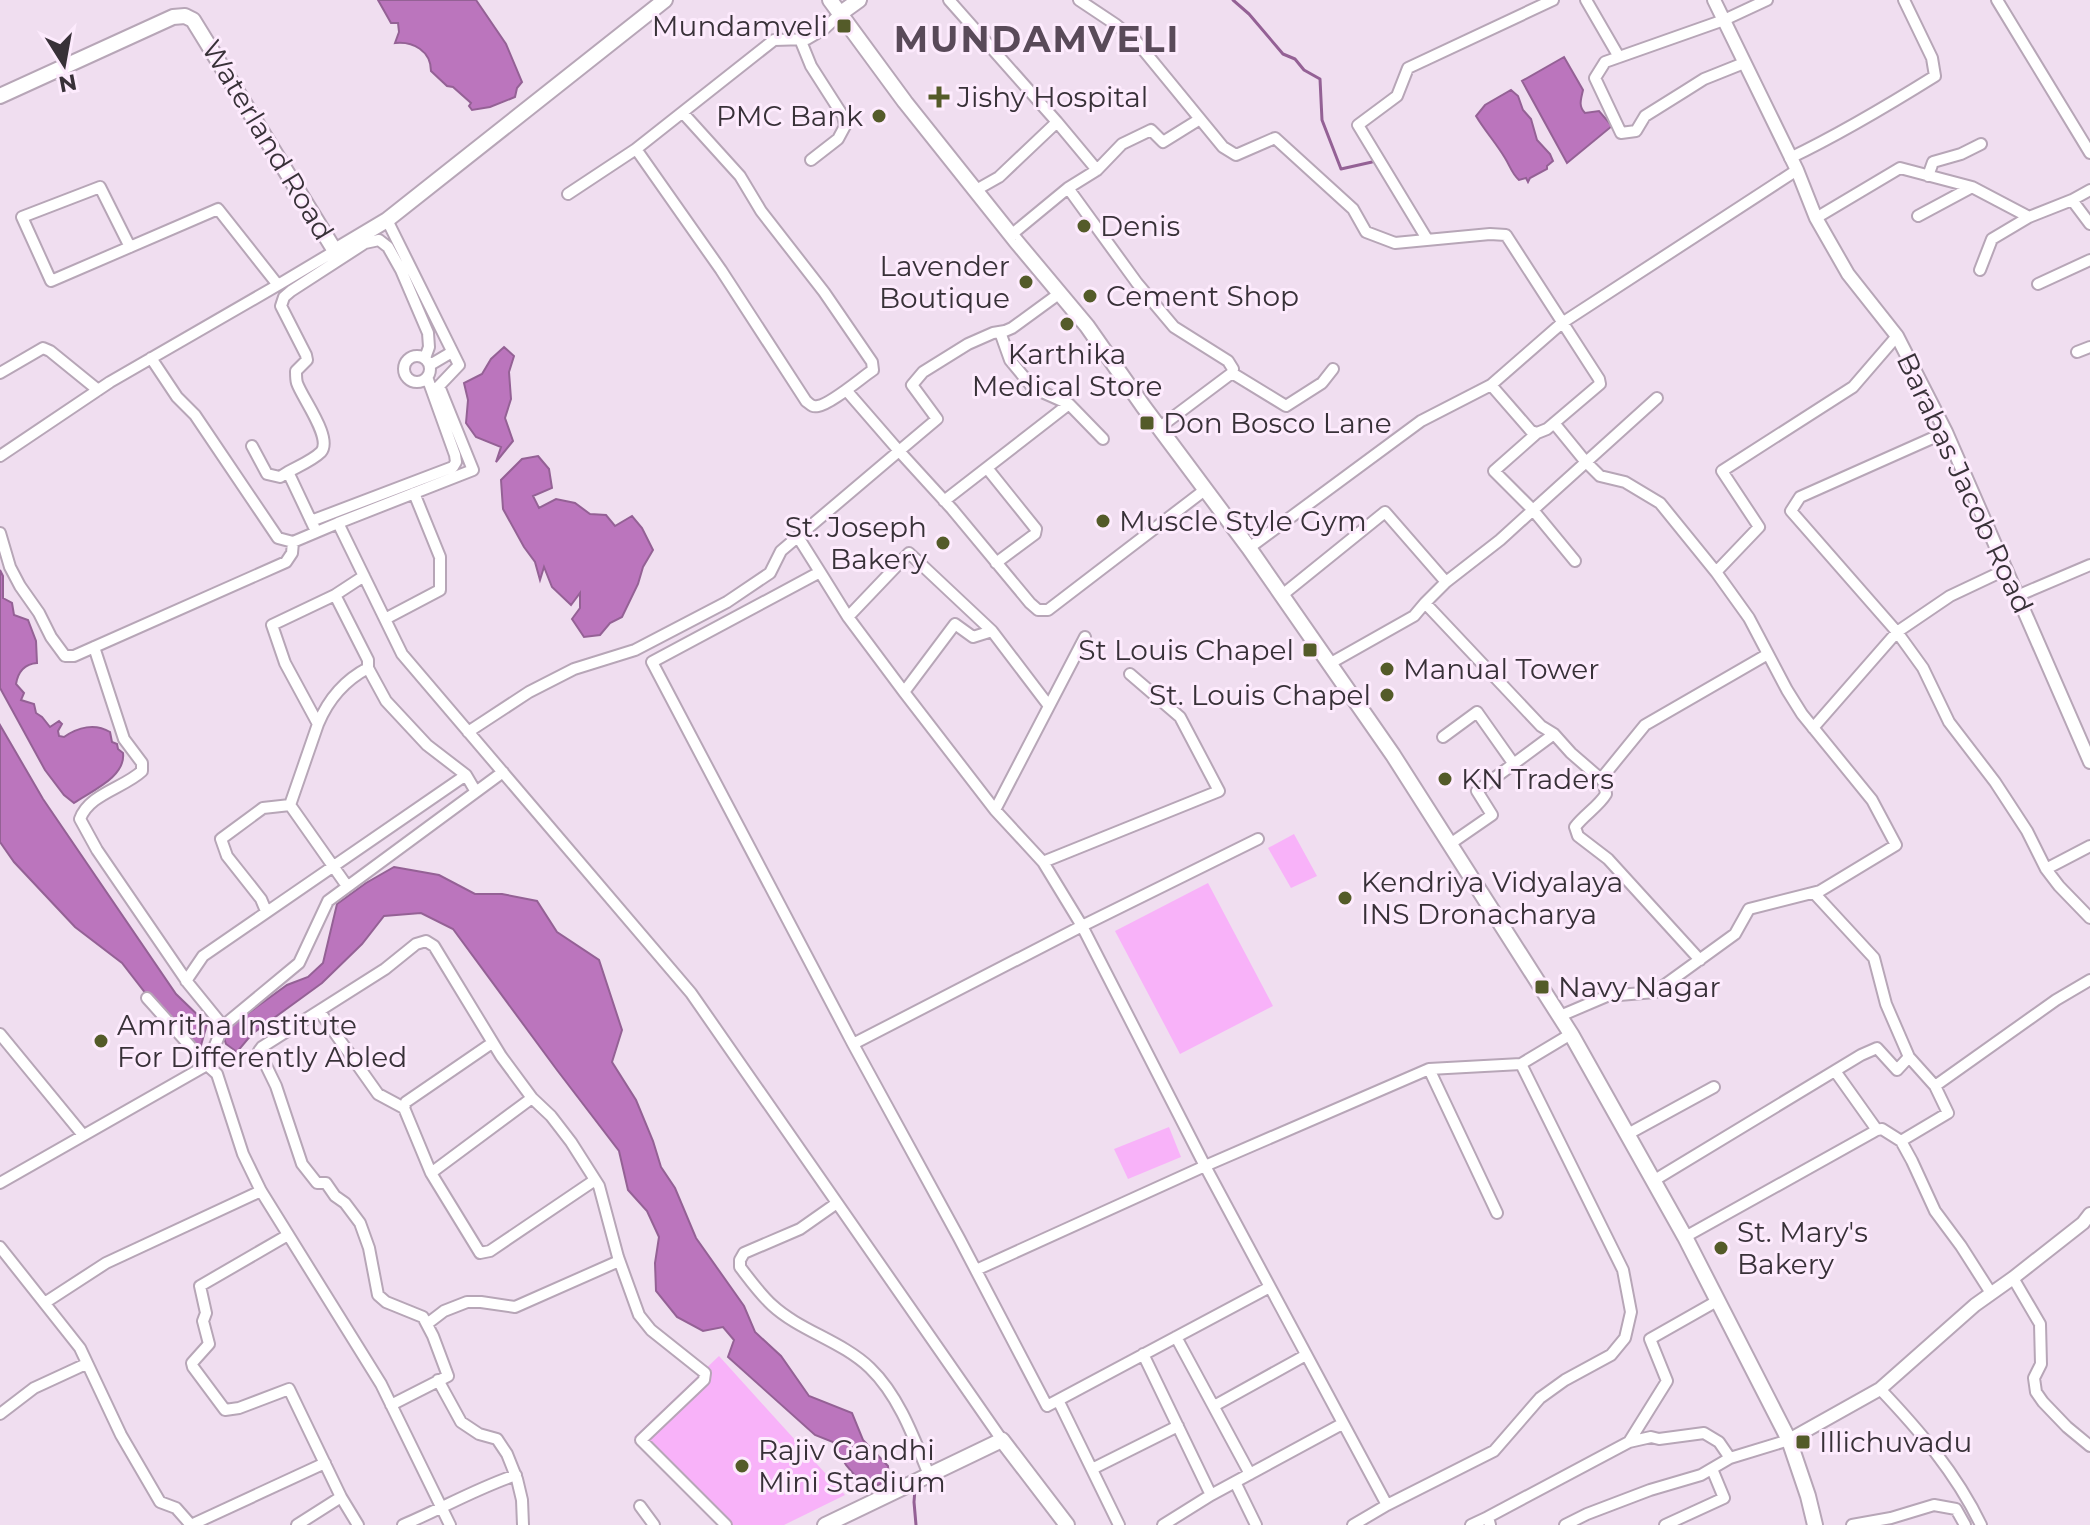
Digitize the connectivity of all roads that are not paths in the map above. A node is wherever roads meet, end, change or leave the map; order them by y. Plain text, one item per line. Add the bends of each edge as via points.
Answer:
1 (665, 0) edge
2 (830, 0) edge
3 (859, 0) edge
4 (949, 0) edge
5 (1079, 0) edge
6 (1553, 0) edge
7 (1586, 0) edge
8 (1714, 0) edge
9 (1767, 0) edge
10 (1904, 0) edge
11 (1997, 0) edge
12 (841, 13) junction
13 (1724, 20) junction
14 (800, 39) junction
15 (1619, 57) junction
16 (1744, 63) junction
17 (0, 96) edge
18 (683, 113) junction
19 (1200, 119) junction
20 (1057, 122) junction
21 (1981, 144) dead end
22 (636, 149) junction
23 (2090, 153) edge
24 (1790, 158) junction
25 (811, 160) dead end
26 (1097, 170) junction
27 (1797, 170) junction
28 (1928, 176) junction
29 (1972, 187) junction
30 (1068, 188) junction
31 (976, 190) junction
32 (2090, 190) edge
33 (568, 194) dead end
34 (2072, 200) junction
35 (1918, 216) dead end
36 (2029, 217) junction
37 (1816, 218) junction
38 (387, 220) junction
39 (2090, 224) edge
40 (1011, 235) junction
41 (1427, 239) junction
42 (130, 247) junction
43 (335, 251) junction
44 (2090, 260) edge
45 (1980, 270) dead end
46 (2038, 284) dead end
47 (278, 285) junction
48 (1060, 293) junction
49 (1562, 323) junction
50 (1000, 332) junction
51 (1897, 336) junction
52 (2090, 347) edge
53 (452, 352) junction
54 (2077, 352) dead end
55 (151, 358) junction
56 (427, 362) junction
57 (1333, 369) dead end
58 (0, 373) edge
59 (1232, 373) junction
60 (427, 377) junction
61 (1491, 385) junction
62 (98, 390) junction
63 (846, 390) junction
64 (1657, 398) dead end
65 (1069, 404) junction
66 (1554, 423) junction
67 (1160, 427) junction
68 (1946, 432) junction
69 (1537, 433) junction
70 (1103, 439) dead end
71 (252, 446) dead end
72 (2, 450) edge
73 (899, 451) junction
74 (1585, 461) junction
75 (987, 468) junction
76 (288, 472) junction
77 (1206, 489) junction
78 (414, 493) junction
79 (944, 501) junction
80 (1533, 510) junction
81 (311, 521) junction
82 (338, 523) junction
83 (317, 532) junction
84 (0, 533) edge
85 (798, 537) junction
86 (293, 542) junction
87 (1249, 548) junction
88 (1575, 561) dead end
89 (996, 563) junction
90 (2090, 565) edge
91 (2005, 570) junction
92 (820, 572) junction
93 (1716, 572) junction
94 (364, 576) junction
95 (1446, 582) junction
96 (335, 595) junction
97 (1281, 596) junction
98 (2017, 596) junction
99 (1425, 603) junction
100 (848, 617) junction
101 (385, 619) junction
102 (992, 631) junction
103 (1897, 632) junction
104 (1085, 637) dead end
105 (94, 647) junction
106 (1768, 654) junction
107 (1329, 664) junction
108 (368, 668) junction
109 (1130, 674) dead end
110 (904, 692) junction
111 (1049, 706) junction
112 (318, 724) junction
113 (1813, 728) junction
114 (468, 732) junction
115 (1554, 734) junction
116 (1443, 737) dead end
117 (2090, 762) edge
118 (1513, 763) junction
119 (503, 772) junction
120 (466, 775) junction
121 (1601, 779) junction
122 (476, 792) junction
123 (290, 805) junction
124 (995, 810) junction
125 (1258, 839) dead end
126 (1450, 844) junction
127 (2090, 846) edge
128 (1043, 862) junction
129 (334, 867) junction
130 (2046, 869) junction
131 (347, 886) junction
132 (1814, 893) junction
133 (266, 911) junction
134 (2090, 918) edge
135 (1082, 926) junction
136 (1700, 960) junction
137 (2090, 980) edge
138 (186, 981) junction
139 (147, 998) dead end
140 (320, 1012) junction
141 (1560, 1016) junction
142 (220, 1031) junction
143 (0, 1034) edge
144 (1571, 1034) junction
145 (492, 1043) junction
146 (853, 1044) junction
147 (1909, 1057) junction
148 (208, 1061) junction
149 (1521, 1064) junction
150 (1429, 1069) junction
151 (1835, 1071) junction
152 (1935, 1086) junction
153 (1714, 1087) dead end
154 (532, 1098) junction
155 (404, 1108) junction
156 (1877, 1130) junction
157 (1628, 1134) junction
158 (83, 1135) junction
159 (1901, 1141) junction
160 (1205, 1166) junction
161 (431, 1173) junction
162 (595, 1180) junction
163 (1653, 1181) junction
164 (0, 1183) edge
165 (261, 1191) junction
166 (837, 1203) junction
167 (1497, 1213) dead end
168 (2090, 1214) edge
169 (288, 1235) junction
170 (1685, 1237) junction
171 (0, 1247) edge
172 (619, 1261) junction
173 (976, 1270) junction
174 (2013, 1278) junction
175 (1270, 1287) junction
176 (1991, 1293) junction
177 (1717, 1301) junction
178 (46, 1302) junction
179 (427, 1324) junction
180 (1176, 1337) junction
181 (1143, 1354) junction
182 (1306, 1355) junction
183 (86, 1364) junction
184 (438, 1380) junction
185 (1880, 1389) junction
186 (1058, 1400) junction
187 (391, 1405) junction
188 (1214, 1406) junction
189 (0, 1414) edge
190 (1342, 1424) junction
191 (1178, 1426) junction
192 (1002, 1440) junction
193 (1789, 1440) junction
194 (1629, 1442) junction
195 (2090, 1446) edge
196 (1730, 1458) junction
197 (325, 1463) junction
198 (1092, 1469) junction
199 (1712, 1469) junction
200 (1250, 1474) junction
201 (516, 1475) junction
202 (929, 1475) junction
203 (1235, 1482) junction
204 (1211, 1495) junction
205 (341, 1497) junction
206 (1387, 1505) junction
207 (640, 1506) dead end
208 (442, 1509) junction
209 (1489, 1521) edge
210 (191, 1525) edge
211 (297, 1525) edge
212 (358, 1525) edge
213 (403, 1525) edge
214 (450, 1525) edge
215 (523, 1525) edge
216 (654, 1525) edge
217 (726, 1525) edge
218 (825, 1525) edge
219 (1067, 1525) edge
220 (1119, 1525) edge
221 (1163, 1525) edge
222 (1256, 1525) edge
223 (1353, 1525) edge
224 (1471, 1525) edge
225 (1565, 1525) edge
226 (1665, 1525) edge
227 (1815, 1525) edge
228 (1852, 1525) edge
229 (1965, 1525) edge
230 (1981, 1525) edge

1 - 38 main road, Waterland Road
2 - 12 main road
3 - 12 main road
4 - 20 street
5 - 19 street via 1136,41
6 - 41 street via 1408,68 1397,96 1358,125
7 - 15 street
8 - 13 street, Barabas Jacob Road
9 - 13 street
10 - 24 street via 1932,58 1935,76
11 - 23 street
12 - 14 street via 817,35
12 - 31 main road
13 - 15 street
13 - 16 street, Barabas Jacob Road
14 - 18 street via 774,40
14 - 25 street via 845,126 838,139
15 - 16 street via 1605,62 1595,78 1621,133 1636,131 1645,116 1704,79
16 - 24 street, Barabas Jacob Road
17 - 43 main road, Waterland Road via 185,16 193,20
18 - 22 street
18 - 63 street via 740,176 872,362 873,370
19 - 26 street via 1163,142 1151,130 1122,144
19 - 41 street via 1236,155 1275,138 1353,209 1366,232 1395,243
20 - 26 street
20 - 31 street via 999,177
21 - 28 street via 1933,162
22 - 33 street
22 - 63 street via 806,401 817,406
24 - 27 street, Barabas Jacob Road
26 - 30 street
27 - 37 street, Barabas Jacob Road
27 - 49 street
28 - 29 street
28 - 37 street via 1900,168
29 - 35 street
29 - 36 street
30 - 40 street
30 - 59 street via 1174,327 1228,361
31 - 40 main road
32 - 34 street
34 - 36 street
34 - 39 street
36 - 45 street via 1992,239
37 - 51 street, Barabas Jacob Road via 1848,274
38 - 43 main road, Waterland Road
38 - 53 street
40 - 48 main road
41 - 49 street via 1506,235
42 - 42 street via 51,281 22,217 100,187
42 - 47 street via 218,209
43 - 47 street
44 - 46 street
47 - 55 street
48 - 50 street
48 - 67 main road
49 - 61 street
49 - 66 street via 1600,384
50 - 65 street via 1010,360 1033,388
50 - 73 street via 968,344 916,379 912,385 937,419
51 - 68 street, Barabas Jacob Road
51 - 93 street via 1853,387 1722,471 1759,527
52 - 54 street
53 - 56 street
53 - 78 street via 459,365 439,386 473,470
55 - 62 street
55 - 86 street via 270,530
56 - 60 street
56 - 60 street via 412,357 404,371 416,382
56 - 76 street via 428,333 401,270 379,240 365,243 291,291 281,306 307,360 296,371 296,381 324,444 319,454
57 - 59 street via 1322,383 1286,406
58 - 62 street via 43,348
59 - 67 street
60 - 81 street via 455,455 453,467
61 - 69 street
61 - 87 street via 1421,421
62 - 72 street
63 - 73 street
64 - 74 street
65 - 70 street
65 - 75 street
66 - 69 street
66 - 74 street
67 - 77 main road
68 - 91 street, Barabas Jacob Road
68 - 103 street via 1800,497 1791,511
69 - 80 street via 1494,471
71 - 76 street via 267,474 280,477
73 - 79 street
73 - 85 street
74 - 80 street
74 - 93 street via 1600,476 1625,482 1660,503
75 - 79 street
75 - 89 street via 1036,529
76 - 81 street
77 - 87 main road
77 - 89 street via 1048,610 1030,603
78 - 82 street
78 - 101 street via 440,557 440,590
79 - 89 street
80 - 88 street
80 - 95 street
81 - 83 street
82 - 83 street
82 - 94 street
83 - 86 street
84 - 105 street via 20,586 65,656
85 - 92 street
85 - 114 street via 781,551 770,573 727,602 635,650 574,669
86 - 105 street via 286,562
87 - 97 main road
90 - 98 street
91 - 98 street, Barabas Jacob Road
91 - 103 street via 1950,596
92 - 100 street
92 - 146 street via 652,662
93 - 106 street
94 - 96 street
94 - 101 street
95 - 97 street via 1385,512
95 - 99 street
96 - 108 street
96 - 112 street via 272,625 285,663
97 - 107 main road
98 - 117 street, Barabas Jacob Road
99 - 107 street via 1414,616
99 - 115 street
100 - 102 street via 909,553
100 - 110 street
101 - 114 street via 402,654
102 - 110 street via 973,637 955,624
102 - 111 street
103 - 113 street
103 - 130 street via 1923,668 1949,722 2027,831
104 - 111 street
105 - 138 street via 124,739 142,771 103,795 80,819
106 - 113 street
106 - 121 street via 1645,725
107 - 126 main road
108 - 112 street via 343,686
108 - 120 street via 386,701 427,745
109 - 128 street via 1180,717 1219,791
110 - 124 street
111 - 124 street
112 - 123 street
113 - 132 street via 1872,800 1896,845
114 - 119 street
115 - 118 street
115 - 121 street
116 - 118 street via 1477,712
118 - 126 street via 1477,791 1492,815
119 - 122 street
119 - 166 street via 691,993
120 - 122 street
120 - 129 street
121 - 136 street via 1606,794 1575,827 1578,836 1608,859
122 - 131 street
123 - 129 street
123 - 133 street via 263,808 221,839
124 - 128 street
125 - 135 street
126 - 141 main road
127 - 130 street
128 - 135 street
129 - 131 street
129 - 133 street
130 - 134 street
131 - 142 street via 328,901 299,963
132 - 136 street via 1749,909 1735,934
132 - 147 street via 1874,958 1886,1004
133 - 138 street via 203,956
135 - 146 street
135 - 160 street
136 - 141 street via 1655,992 1607,996
137 - 152 street
138 - 142 street
139 - 148 street
140 - 145 street via 426,941 434,946
140 - 155 street via 378,1094
140 - 179 street via 259,1051 302,1164 360,1223 378,1295
141 - 144 main road
142 - 148 street
143 - 158 street
144 - 149 street
144 - 157 main road
145 - 154 street
145 - 155 street via 412,1096
146 - 173 street
147 - 151 street via 1897,1070 1877,1048
147 - 152 street
148 - 158 street
148 - 165 street
149 - 150 street
149 - 206 street via 1623,1270 1631,1312 1625,1338 1611,1355 1540,1398 1494,1451
150 - 160 street
150 - 167 street
151 - 156 street
151 - 163 street
152 - 159 street via 1948,1113
153 - 157 street
154 - 161 street
154 - 162 street via 571,1142
155 - 161 street
156 - 159 street
156 - 170 street
157 - 163 main road
158 - 164 street
159 - 176 street via 1935,1211
160 - 173 street
160 - 175 street
161 - 162 street via 480,1253
162 - 172 street
163 - 170 main road
165 - 169 street
165 - 178 street via 106,1263
166 - 192 street
166 - 202 street via 800,1229 744,1253 740,1267 773,1306 869,1367 901,1414
168 - 174 street
169 - 187 street
169 - 197 street via 200,1286 209,1344 192,1363 225,1410 289,1389
170 - 177 main road
171 - 178 street
172 - 179 street via 515,1307 467,1302
172 - 217 street via 639,1315 705,1373 704,1380 641,1440
173 - 186 street via 1047,1406
174 - 176 street
174 - 195 street via 2040,1324 2036,1392
175 - 180 street
175 - 182 street
176 - 185 street
177 - 193 main road
177 - 194 street via 1650,1339 1667,1381
178 - 183 street
179 - 184 street via 448,1376
180 - 181 street
180 - 188 street
181 - 186 street
181 - 191 street
182 - 188 street
182 - 190 street
183 - 189 street via 34,1388
183 - 210 street via 160,1502 176,1508
184 - 187 street
184 - 201 street via 461,1422 497,1439
185 - 193 street
185 - 230 street via 1942,1459
186 - 198 street
187 - 208 street
188 - 200 street
190 - 200 street
190 - 206 street
191 - 198 street
191 - 204 street
192 - 202 main road
192 - 219 main road
193 - 196 street
193 - 227 main road
194 - 196 street via 1704,1433
194 - 209 street
196 - 199 street
197 - 205 street
197 - 210 street
198 - 220 street
199 - 225 street
199 - 226 street via 1724,1498
200 - 203 street
201 - 208 street
201 - 215 street
202 - 218 main road
203 - 204 street
203 - 222 street
204 - 221 street
205 - 211 street
205 - 212 street
206 - 223 street
207 - 216 street
208 - 213 street
208 - 214 street
209 - 224 street
228 - 229 street via 1934,1505 1956,1509

